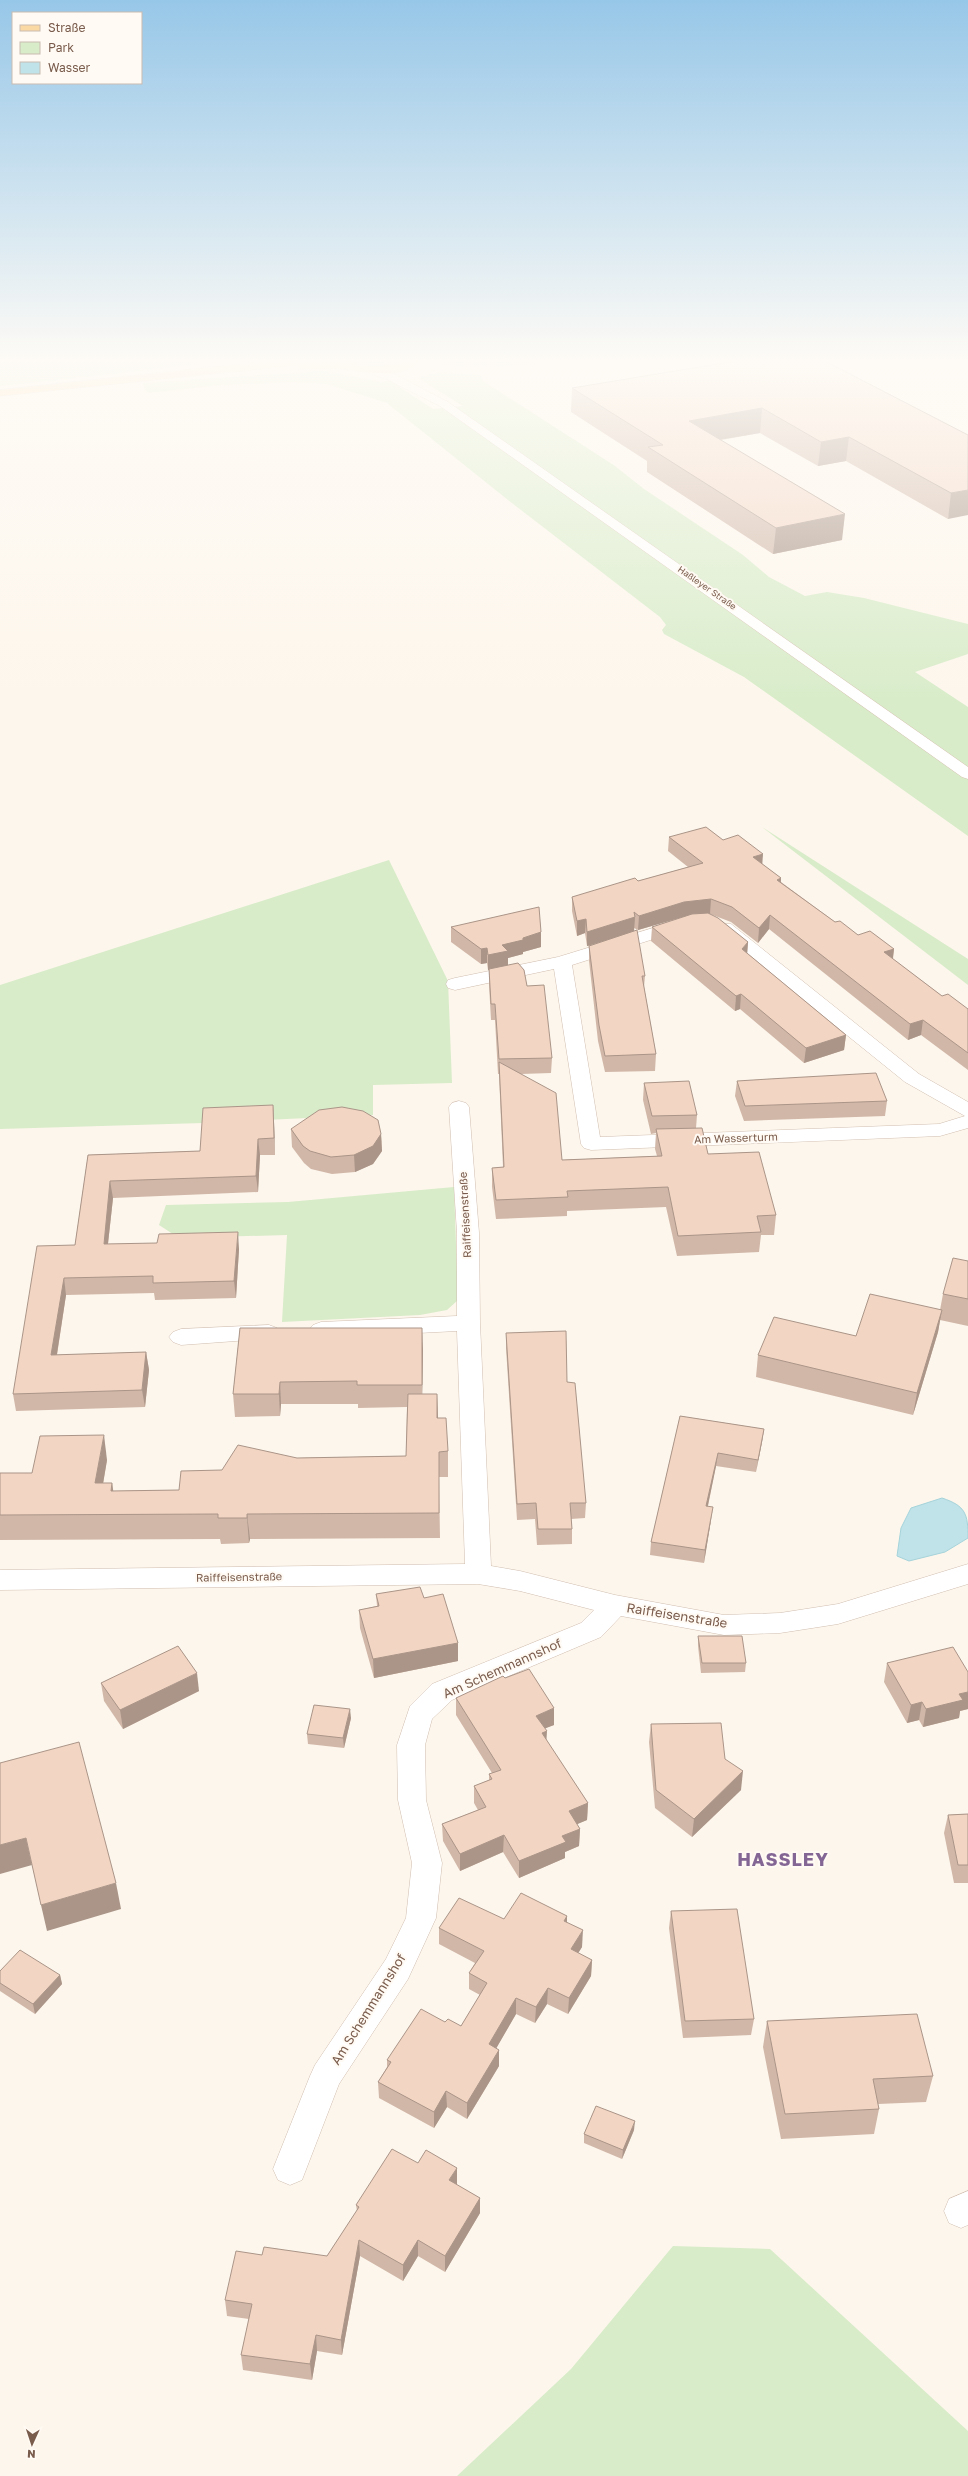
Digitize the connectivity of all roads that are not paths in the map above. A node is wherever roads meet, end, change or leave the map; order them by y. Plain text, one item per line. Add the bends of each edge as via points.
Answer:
1 (544, 475) edge
2 (968, 774) edge
3 (562, 962) junction
4 (455, 984) dead end
5 (459, 1107) dead end
6 (968, 1111) edge
7 (968, 1122) edge
8 (468, 1323) junction
9 (182, 1337) dead end
10 (478, 1574) junction
11 (968, 1574) edge
12 (0, 1580) edge
13 (615, 1605) junction
14 (290, 2169) dead end

1 - 2 street, Haßleyer Straße
3 - 4 street
3 - 6 street via 703,921 724,927 912,1078
3 - 7 street, Am Wasserturm via 591,1144 940,1130
5 - 8 street, Raiffeisenstraße via 468,1233
8 - 9 street
8 - 10 street, Raiffeisenstraße
10 - 12 street, Raiffeisenstraße
10 - 13 street, Raiffeisenstraße via 520,1581
11 - 13 street, Raiffeisenstraße via 838,1614 780,1623 724,1625
13 - 14 street, Am Schemmannshof via 591,1630 442,1692 420,1714 411,1745 412,1800 427,1863 421,1918 397,1969 326,2076

